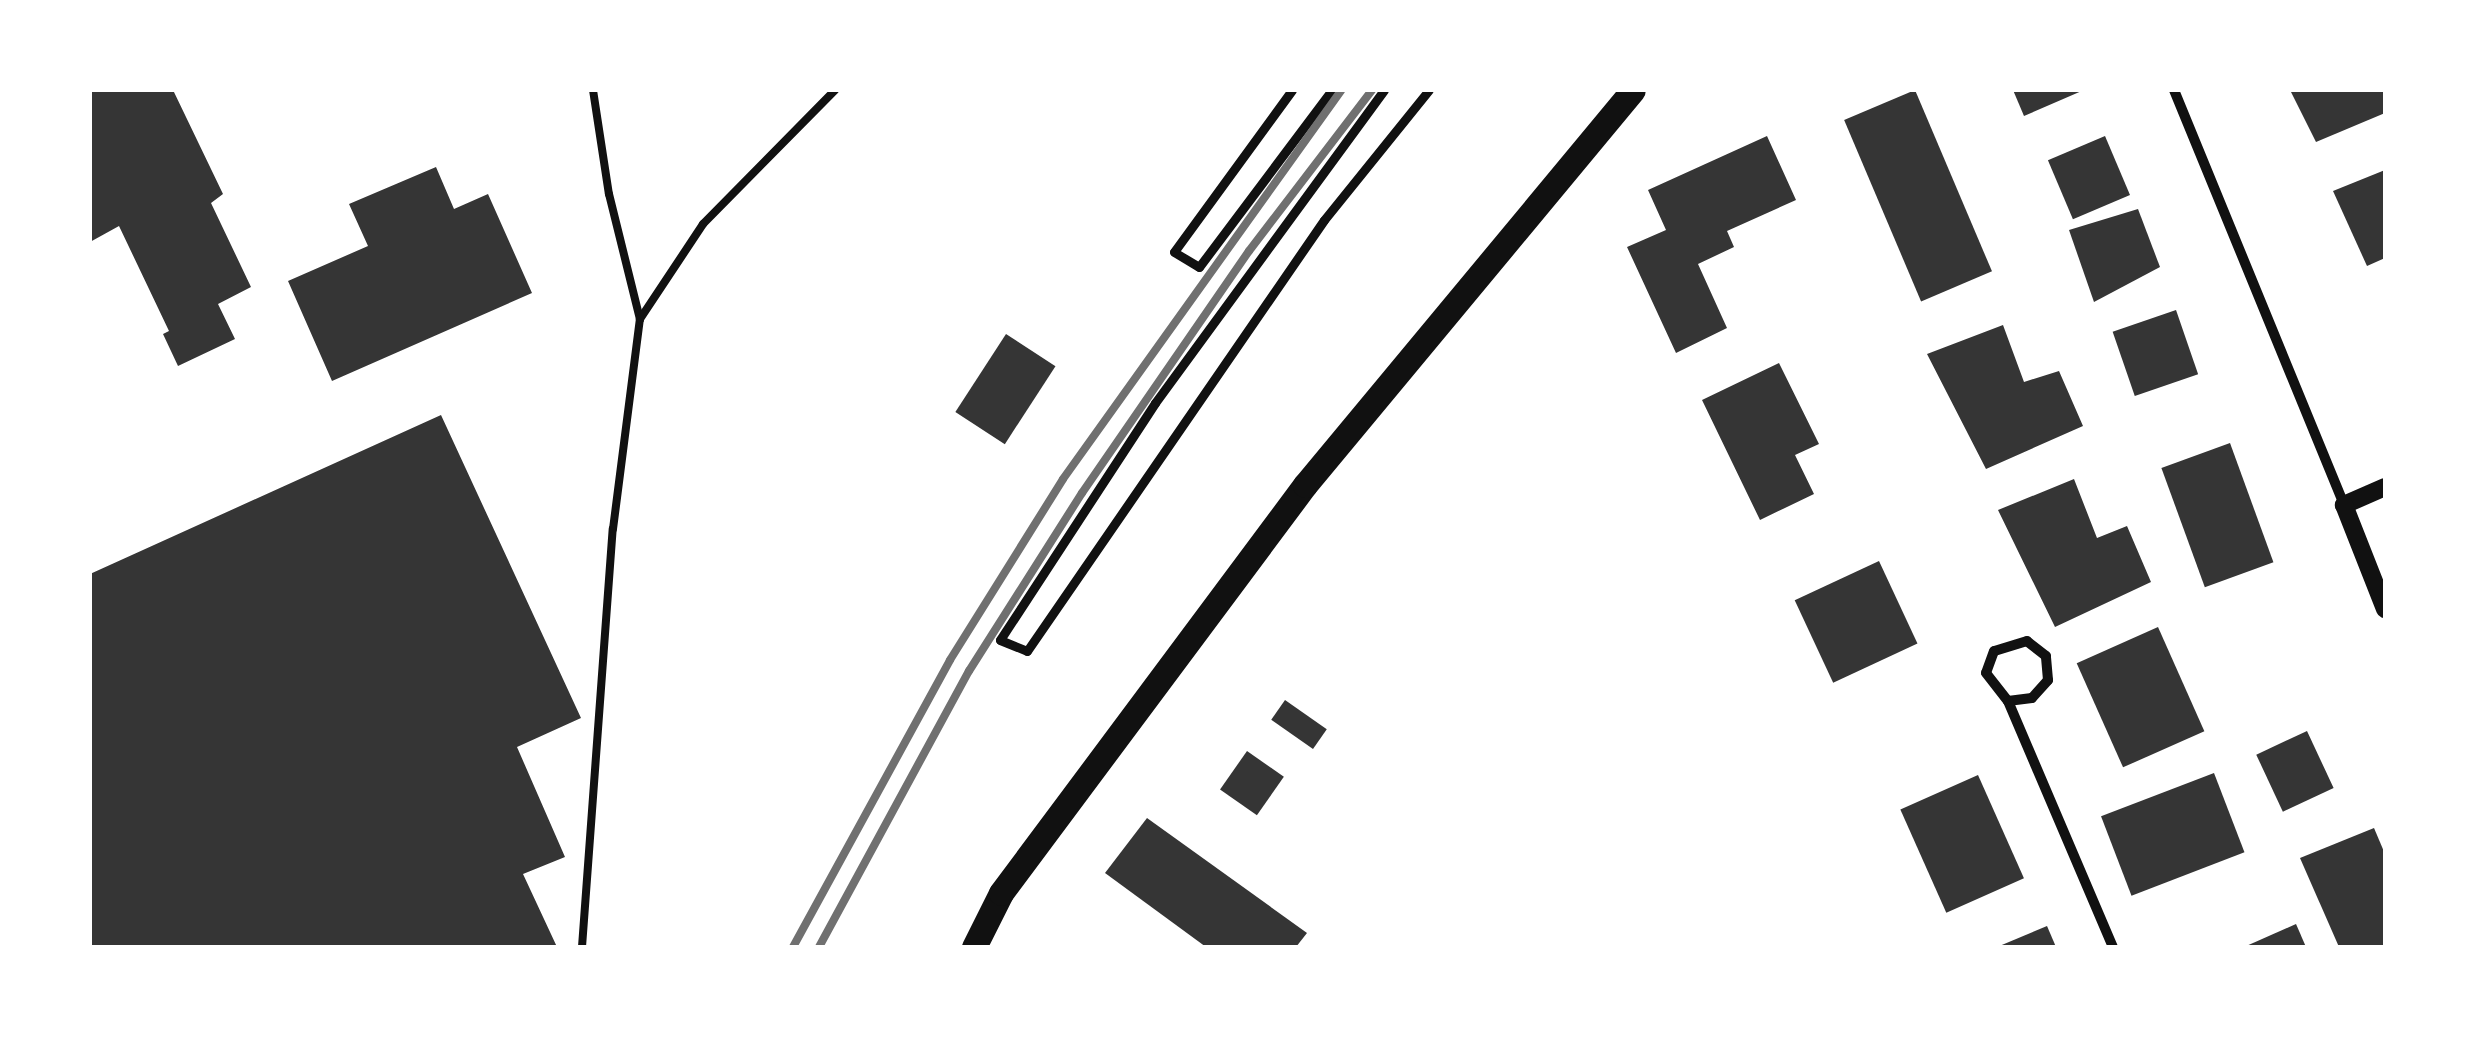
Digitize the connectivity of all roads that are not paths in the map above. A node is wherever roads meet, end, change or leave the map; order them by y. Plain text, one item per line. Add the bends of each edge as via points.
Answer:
1 (593, 90) edge
2 (835, 90) edge
3 (1292, 90) edge
4 (1332, 90) edge
5 (1384, 90) edge
6 (1429, 90) edge
7 (1633, 90) edge
8 (2174, 90) edge
9 (640, 319) junction
10 (2385, 488) edge
11 (2344, 505) junction
12 (2385, 609) edge
13 (2008, 701) junction
14 (582, 947) edge
15 (974, 947) edge
16 (2113, 947) edge

1 - 9 lane via 609,194
2 - 9 lane via 704,224
3 - 4 street via 1174,252 1199,268
5 - 6 street via 1155,402 1000,640 1026,652 1313,236
7 - 15 main road via 1305,485 1001,894
8 - 11 street
9 - 14 lane via 613,529
10 - 11 street
11 - 12 street
13 - 13 street via 2032,698 2048,680 2046,656 2027,641 2004,643 1988,661 1990,685
13 - 16 street

